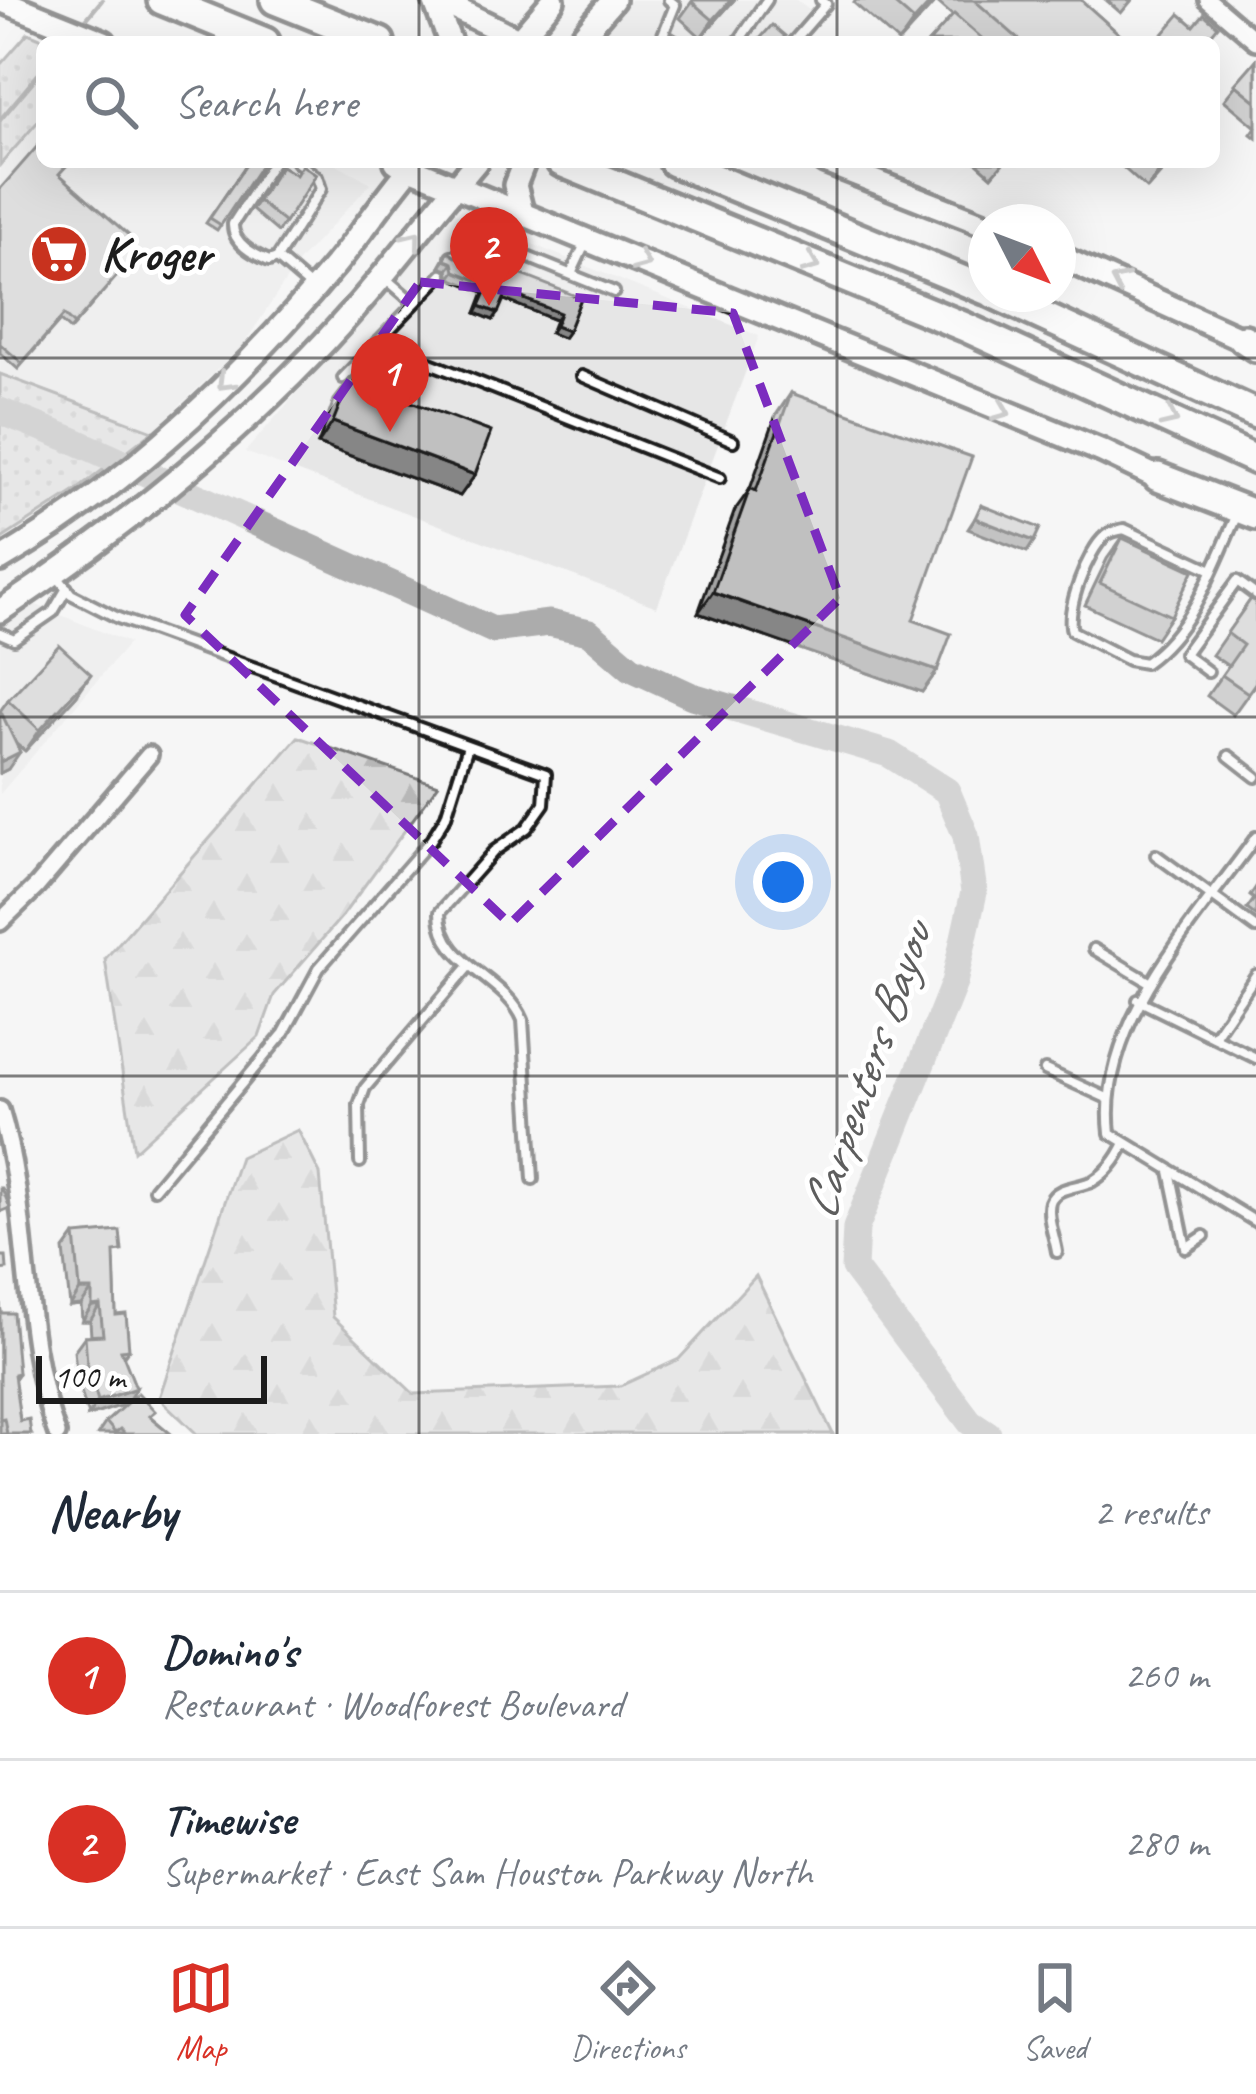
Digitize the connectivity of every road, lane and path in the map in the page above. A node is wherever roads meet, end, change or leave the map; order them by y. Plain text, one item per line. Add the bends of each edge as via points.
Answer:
1 (0, 0) edge
2 (275, 0) edge
3 (436, 0) edge
4 (613, 0) edge
5 (669, 0) edge
6 (767, 0) edge
7 (1208, 0) edge
8 (551, 1) edge
9 (826, 1) edge
10 (173, 4) edge
11 (89, 36) edge
12 (250, 36) edge
13 (365, 36) edge
14 (448, 36) edge
15 (510, 36) edge
16 (524, 36) edge
17 (583, 36) edge
18 (663, 36) edge
19 (742, 36) edge
20 (798, 36) edge
21 (1256, 41) edge
22 (269, 168) edge
23 (305, 168) edge
24 (404, 168) edge
25 (415, 168) edge
26 (471, 168) edge
27 (522, 168) edge
28 (576, 168) edge
29 (689, 168) edge
30 (840, 168) edge
31 (455, 187) junction
32 (521, 215) junction
33 (968, 218) edge
34 (586, 240) junction
35 (504, 250) junction
36 (452, 256) edge
37 (277, 258) junction
38 (1076, 264) edge
39 (442, 274) dead end
40 (571, 274) junction
41 (382, 276) junction
42 (968, 283) edge
43 (314, 289) junction
44 (614, 292) dead end
45 (414, 303) junction
46 (1034, 312) edge
47 (377, 342) junction
48 (1252, 344) edge
49 (582, 376) dead end
50 (344, 378) edge
51 (1256, 414) edge
52 (733, 441) dead end
53 (1256, 460) edge
54 (1158, 477) joint
55 (720, 478) dead end
56 (1245, 517) edge
57 (1256, 530) edge
58 (32, 542) junction
59 (0, 560) edge
60 (1212, 570) junction
61 (61, 581) junction
62 (1256, 595) edge
63 (0, 611) edge
64 (0, 633) edge
65 (1208, 672) dead end
66 (468, 746) junction
67 (149, 755) dead end
68 (1228, 756) dead end
69 (1256, 777) edge
70 (1256, 837) edge
71 (1156, 855) dead end
72 (1212, 898) junction
73 (0, 922) edge
74 (1256, 928) edge
75 (1094, 949) dead end
76 (470, 966) junction
77 (1256, 975) edge
78 (1150, 983) junction
79 (1138, 1000) junction
80 (1214, 1037) junction
81 (1256, 1058) edge
82 (1045, 1070) dead end
83 (1107, 1098) junction
84 (0, 1110) edge
85 (5, 1143) edge
86 (1125, 1143) junction
87 (360, 1162) dead end
88 (1169, 1169) junction
89 (533, 1179) dead end
90 (154, 1189) dead end
91 (1256, 1222) edge
92 (1204, 1236) dead end
93 (1057, 1252) dead end
94 (57, 1434) edge

1 - 11 main road
2 - 13 highway
3 - 14 main road
3 - 15 main road
4 - 17 main road
5 - 18 lane via 675,5
6 - 19 lane
7 - 21 street
8 - 16 main road
9 - 20 lane
10 - 12 highway
22 - 37 lane via 232,231 258,256
23 - 37 lane via 321,189
24 - 43 main road
25 - 31 main road
26 - 31 main road
27 - 32 main road via 515,185
28 -> 53 highway via 965,327
29 - 42 highway
30 - 33 main road
31 - 32 main road
41 -> 31 main road
32 - 34 main road
32 - 35 lane
34 - 40 lane
34 -> 54 main road
35 - 36 lane
35 - 40 lane
37 - 43 lane
48 -> 38 main road
39 - 45 lane
40 - 44 lane
41 - 45 lane
41 - 61 main road via 313,355
43 -> 58 main road via 166,440
45 - 47 lane
46 - 51 highway
47 - 50 lane
47 - 55 lane
49 - 52 lane
54 - 56 highway
56 - 57 main road
56 - 60 lane
58 - 59 main road
58 - 61 main road
60 - 60 lane via 1192,610 1145,663 1072,631 1070,605 1108,533 1124,530
61 - 63 main road
61 - 64 lane via 53,612 14,639
61 - 66 lane via 118,618
62 - 65 lane via 1237,581 1184,654
66 - 76 lane via 546,774 544,804 527,828 494,851 440,912 444,936
66 - 90 lane via 431,840 319,968 284,1033
67 - 73 street
68 - 69 lane
70 - 72 lane
71 - 72 lane
72 - 74 lane
72 - 78 lane
75 - 78 lane
76 - 87 lane via 365,1088
76 - 89 lane via 517,1005 523,1020
77 - 80 lane
78 - 79 lane
79 - 80 lane
79 - 83 lane
80 - 81 lane
82 - 83 lane
83 - 86 lane via 1110,1133
84 - 85 street
85 - 94 street
86 - 88 lane
86 - 93 lane via 1093,1181 1051,1199
88 - 91 lane
88 - 92 lane via 1186,1248

